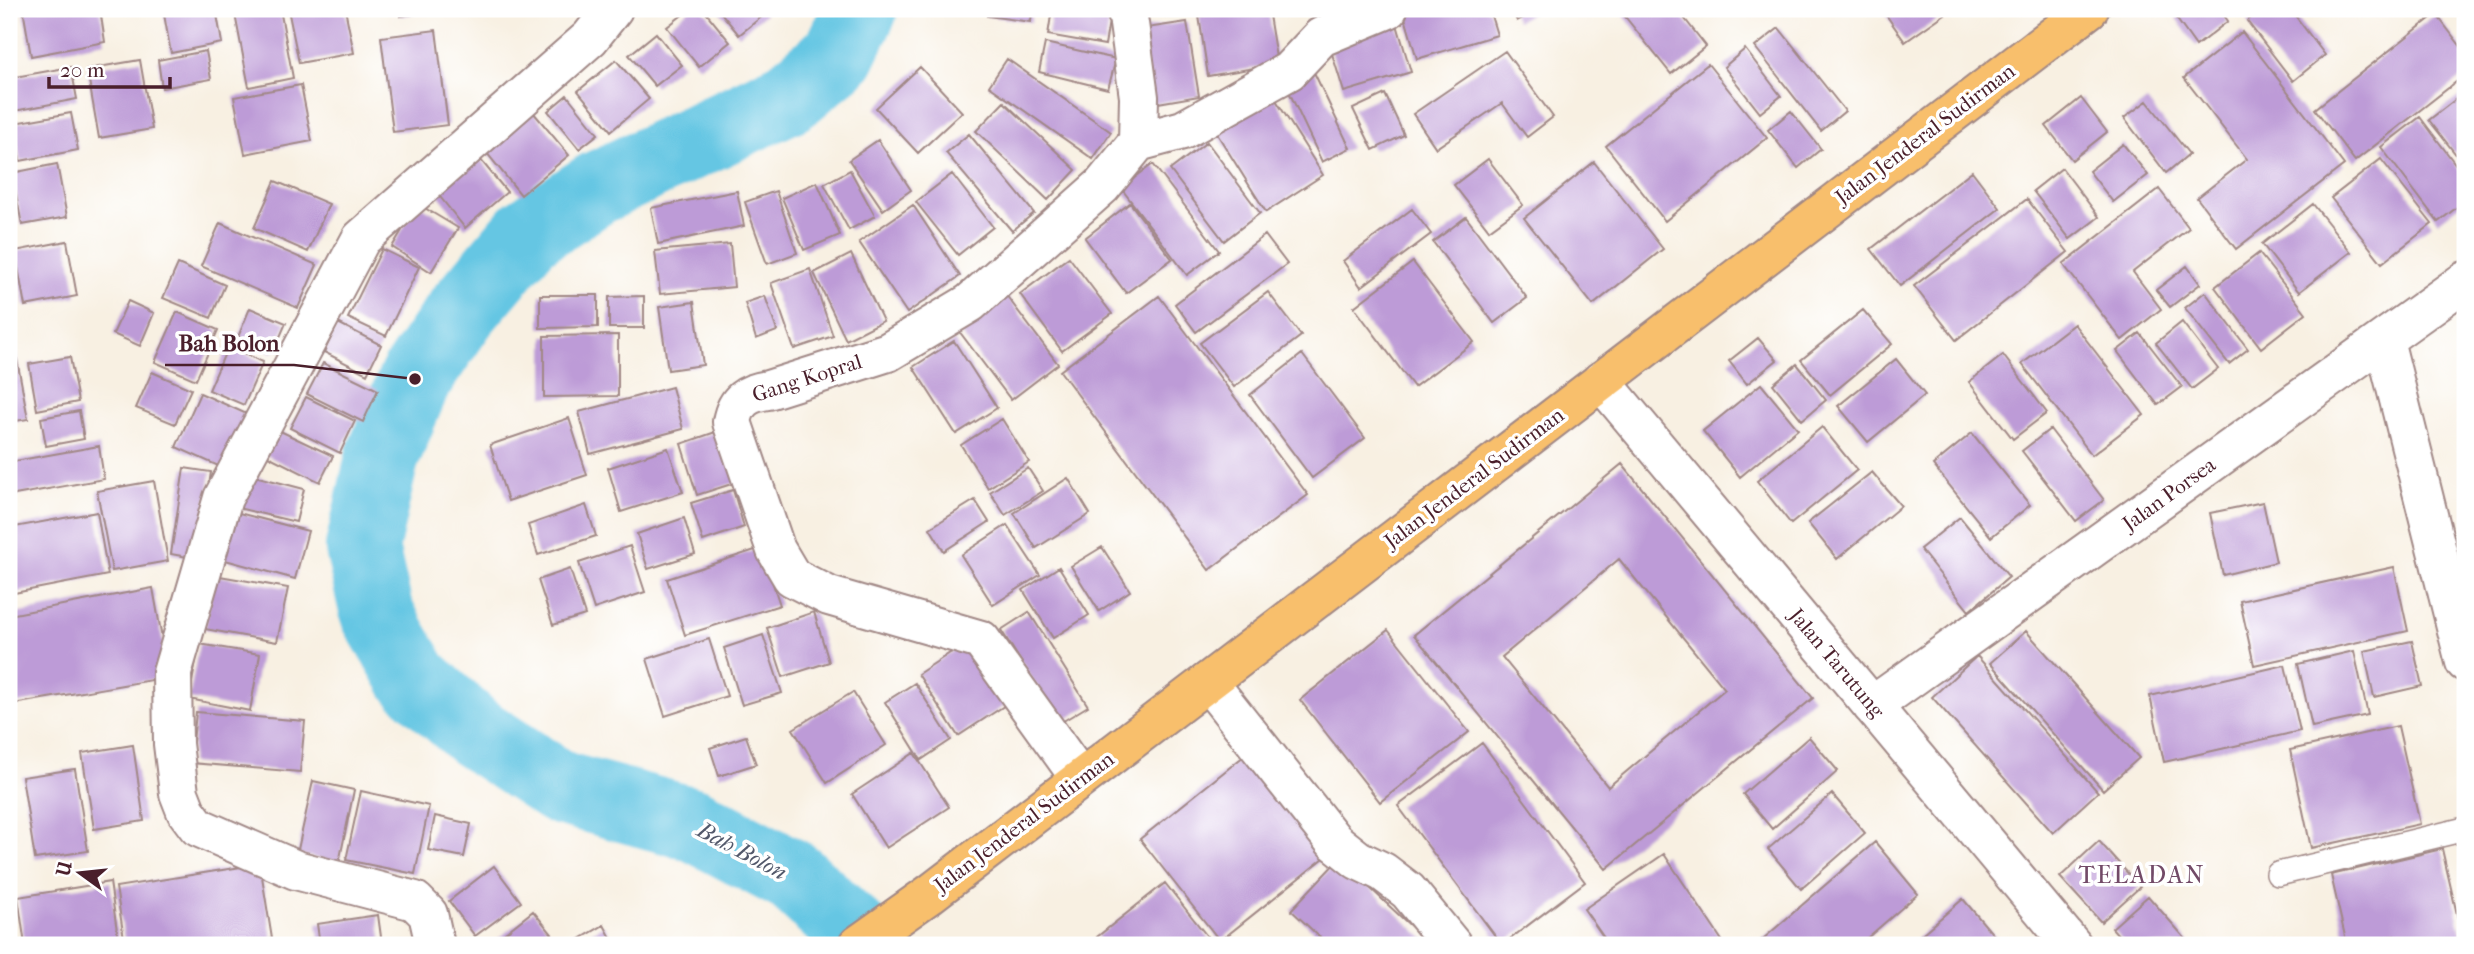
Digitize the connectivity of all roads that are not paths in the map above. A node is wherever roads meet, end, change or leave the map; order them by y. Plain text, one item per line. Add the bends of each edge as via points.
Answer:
1 (613, 9) edge
2 (1127, 9) edge
3 (1388, 9) edge
4 (2089, 9) edge
5 (1138, 142) junction
6 (2465, 281) edge
7 (2384, 340) junction
8 (1601, 381) junction
9 (2465, 662) edge
10 (1208, 682) junction
11 (1872, 706) junction
12 (1080, 779) junction
13 (2465, 828) edge
14 (2278, 874) dead end
15 (435, 945) edge
16 (858, 945) edge
17 (1452, 945) edge
18 (2072, 945) edge

1 - 15 street via 590,38 360,239 223,498 172,673 179,793 198,827 296,870 415,901 428,914
2 - 5 street via 1139,97
3 - 5 street via 1321,37 1289,71 1183,130
4 - 8 main road, Jalan Jenderal Sudirman
5 - 12 street, Gang Kopral via 1102,186 970,303 888,352 751,393 734,408 732,422 775,550 792,577 829,596 981,640
6 - 7 street, Jalan Porsea
7 - 9 street
7 - 11 street, Jalan Porsea
8 - 10 main road, Jalan Jenderal Sudirman
8 - 11 street, Jalan Tarutung
10 - 12 main road, Jalan Jenderal Sudirman
10 - 17 street via 1334,841 1408,891
11 - 18 street, Jalan Tarutung
12 - 16 main road, Jalan Jenderal Sudirman
13 - 14 lane

